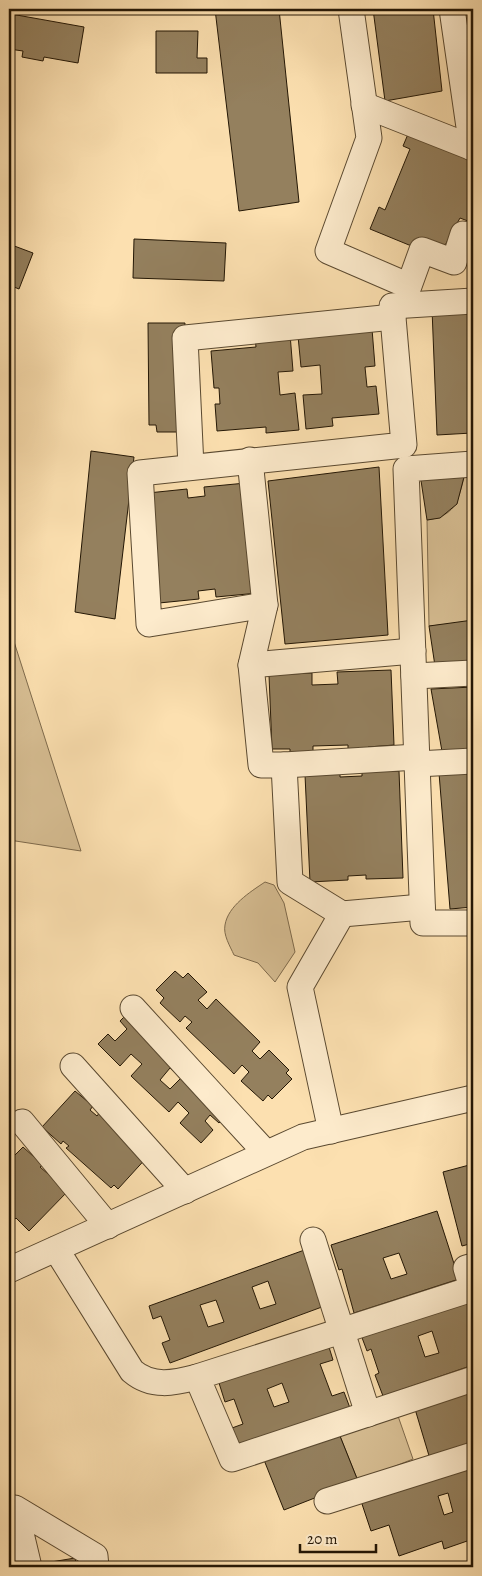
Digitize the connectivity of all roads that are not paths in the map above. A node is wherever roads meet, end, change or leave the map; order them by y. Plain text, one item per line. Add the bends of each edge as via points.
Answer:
1 (351, 9) edge
2 (452, 9) edge
3 (364, 105) junction
4 (472, 148) edge
5 (473, 238) edge
6 (473, 301) edge
7 (393, 317) junction
8 (405, 457) junction
9 (250, 460) junction
10 (473, 464) edge
11 (191, 467) junction
12 (265, 605) junction
13 (412, 651) junction
14 (251, 665) junction
15 (473, 673) edge
16 (414, 676) junction
17 (417, 760) junction
18 (473, 762) edge
19 (284, 765) junction
20 (422, 907) junction
21 (342, 914) junction
22 (473, 923) edge
23 (133, 1008) dead end
24 (73, 1066) dead end
25 (473, 1098) edge
26 (22, 1122) dead end
27 (331, 1131) junction
28 (266, 1153) junction
29 (185, 1191) junction
30 (108, 1226) junction
31 (313, 1240) dead end
32 (56, 1249) junction
33 (9, 1270) edge
34 (473, 1282) edge
35 (342, 1330) junction
36 (197, 1377) junction
37 (473, 1379) edge
38 (368, 1414) junction
39 (473, 1455) edge
40 (12, 1502) edge
41 (327, 1502) dead end
42 (30, 1567) edge
43 (96, 1567) edge

1 - 3 street
2 - 4 street
3 - 4 street
3 - 5 street via 369,138 328,251 409,286 422,250 454,262 462,234
6 - 7 street via 392,306
7 - 8 street
7 - 11 street via 185,338
8 - 9 street
8 - 10 street
8 - 13 street
9 - 11 street
9 - 12 street
11 - 12 street via 140,473 149,624
12 - 14 street
13 - 14 street
13 - 16 street
14 - 19 street via 261,765
15 - 16 street
16 - 17 street
17 - 18 street
17 - 19 street
17 - 20 street
19 - 21 street via 290,882
20 - 21 street
20 - 22 street via 423,924
21 - 27 street via 300,987
23 - 28 street
24 - 29 street
25 - 27 street
26 - 30 street
27 - 28 street via 303,1137
28 - 29 street
29 - 30 street
30 - 32 street
31 - 35 street
32 - 33 street
32 - 36 street via 132,1370 141,1378 173,1384
34 - 35 street
35 - 36 street
35 - 38 street
36 - 38 street via 232,1459
37 - 38 street
39 - 41 street
40 - 42 street
40 - 43 street via 95,1556

